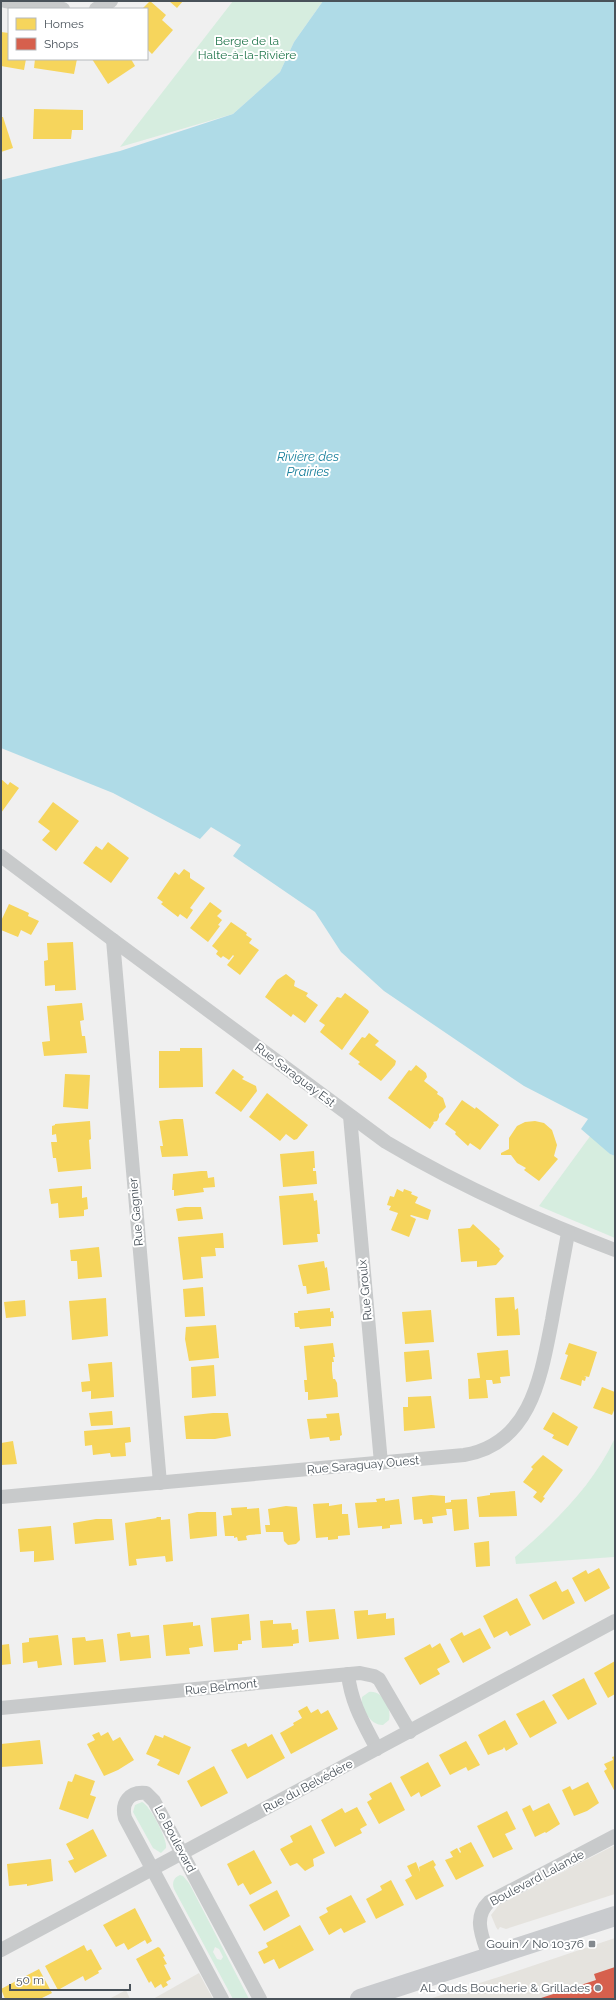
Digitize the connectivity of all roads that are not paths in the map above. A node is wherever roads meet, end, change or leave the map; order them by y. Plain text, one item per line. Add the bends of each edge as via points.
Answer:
1 (5, 1) edge
2 (112, 1) edge
3 (56, 8) edge
4 (98, 8) edge
5 (1, 856) edge
6 (113, 940) junction
7 (350, 1116) junction
8 (568, 1233) junction
9 (615, 1250) edge
10 (381, 1463) junction
11 (160, 1483) junction
12 (1, 1497) edge
13 (615, 1621) edge
14 (348, 1674) junction
15 (1, 1708) edge
16 (410, 1732) junction
17 (378, 1749) junction
18 (615, 1836) edge
19 (183, 1853) junction
20 (153, 1870) junction
21 (615, 1916) edge
22 (1, 1950) edge
23 (489, 1957) junction
24 (222, 1999) edge
25 (260, 1999) edge
26 (360, 1999) edge

1 - 3 street
2 - 4 street
5 - 6 street, Rue Saraguay Est
6 - 7 street, Rue Saraguay Est
6 - 11 street, Rue Gagnier
7 - 8 street, Rue Saraguay Est via 386,1142 430,1168
7 - 10 street, Rue Groulx
8 - 9 street, Rue Saraguay Est
8 - 10 street, Rue Saraguay Ouest via 543,1366 536,1391 515,1426 503,1439 477,1453
10 - 11 street, Rue Saraguay Ouest
11 - 12 street, Rue Saraguay Ouest
13 - 16 street, Rue du Belvédère
14 - 15 street, Rue Belmont
14 - 16 street, Rue Belmont via 368,1674 379,1679
14 - 17 street via 355,1708
16 - 17 street, Rue du Belvédère
17 - 19 street, Rue du Belvédère
18 - 23 street, Boulevard Lalande via 489,1902 482,1910 479,1922
19 - 20 street, Rue du Belvédère
19 - 20 street, Le Boulevard via 150,1796 140,1792 129,1796 123,1806 126,1818
19 - 25 street, Le Boulevard
20 - 22 street, Rue du Belvédère
20 - 24 street, Le Boulevard
21 - 23 main road
23 - 26 main road

